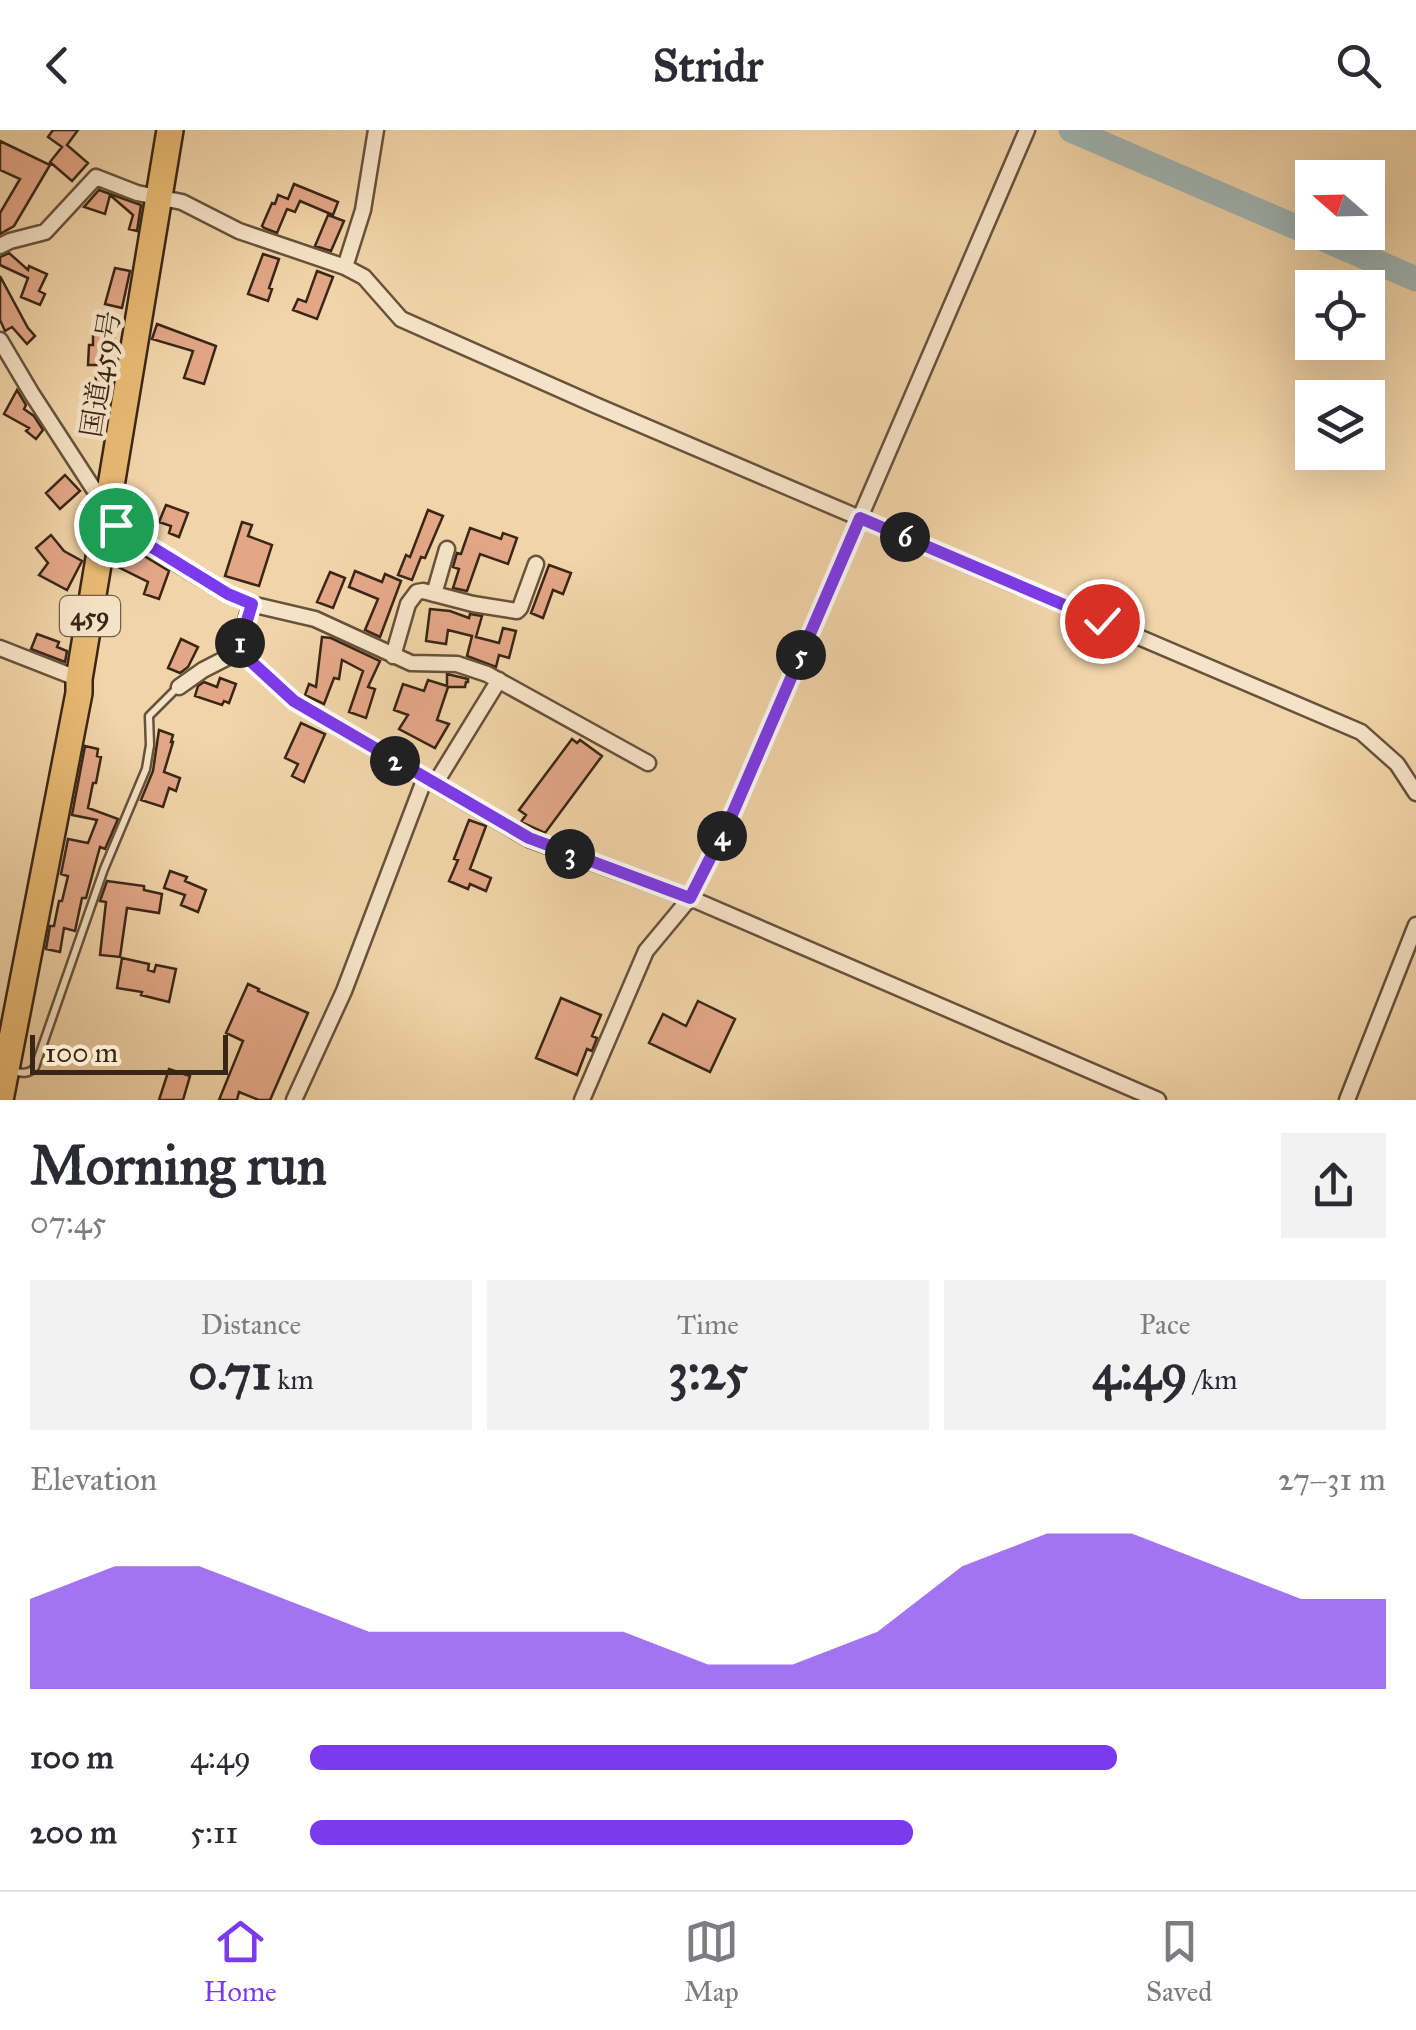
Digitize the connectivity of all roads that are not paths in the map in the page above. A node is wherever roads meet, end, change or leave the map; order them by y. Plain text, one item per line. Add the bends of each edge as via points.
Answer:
1 (170, 130) edge
2 (376, 130) edge
3 (1028, 130) edge
4 (159, 198) junction
5 (0, 246) edge
6 (344, 268) junction
7 (0, 340) edge
8 (108, 510) junction
9 (860, 518) junction
10 (447, 549) dead end
11 (536, 564) dead end
12 (434, 594) junction
13 (252, 604) junction
14 (0, 648) edge
15 (242, 650) junction
16 (394, 656) junction
17 (80, 679) junction
18 (499, 680) junction
19 (179, 687) joint
20 (648, 763) dead end
21 (430, 781) junction
22 (1416, 793) edge
23 (690, 898) junction
24 (1416, 925) edge
25 (6, 1070) junction
26 (0, 1100) edge
27 (294, 1100) edge
28 (582, 1100) edge
29 (1158, 1100) edge
30 (1347, 1100) edge

1 - 4 highway, 国道459号 / 459
2 - 6 street via 363,210
3 - 9 street
4 - 5 street via 96,177 45,232
4 - 6 street
4 - 8 highway, 国道459号 / 459
6 - 9 street via 364,278 401,319
7 - 8 street
8 - 13 street
8 - 17 highway, 国道459号 / 459
9 - 22 street via 1362,732
9 - 23 street
10 - 12 street
11 - 12 street via 516,611
12 - 16 street via 413,595
13 - 15 street
13 - 16 street via 316,619
14 - 17 street
15 - 19 street
15 - 21 street via 294,701
16 - 18 street via 468,667
17 - 25 highway, 国道459号 / 459
18 - 20 street
18 - 21 street
19 - 25 lane via 149,716 146,769 35,1067
21 - 23 street via 529,838
21 - 27 street
23 - 28 street via 646,951
23 - 29 street
24 - 30 street
25 - 26 highway, 国道459号 / 459

